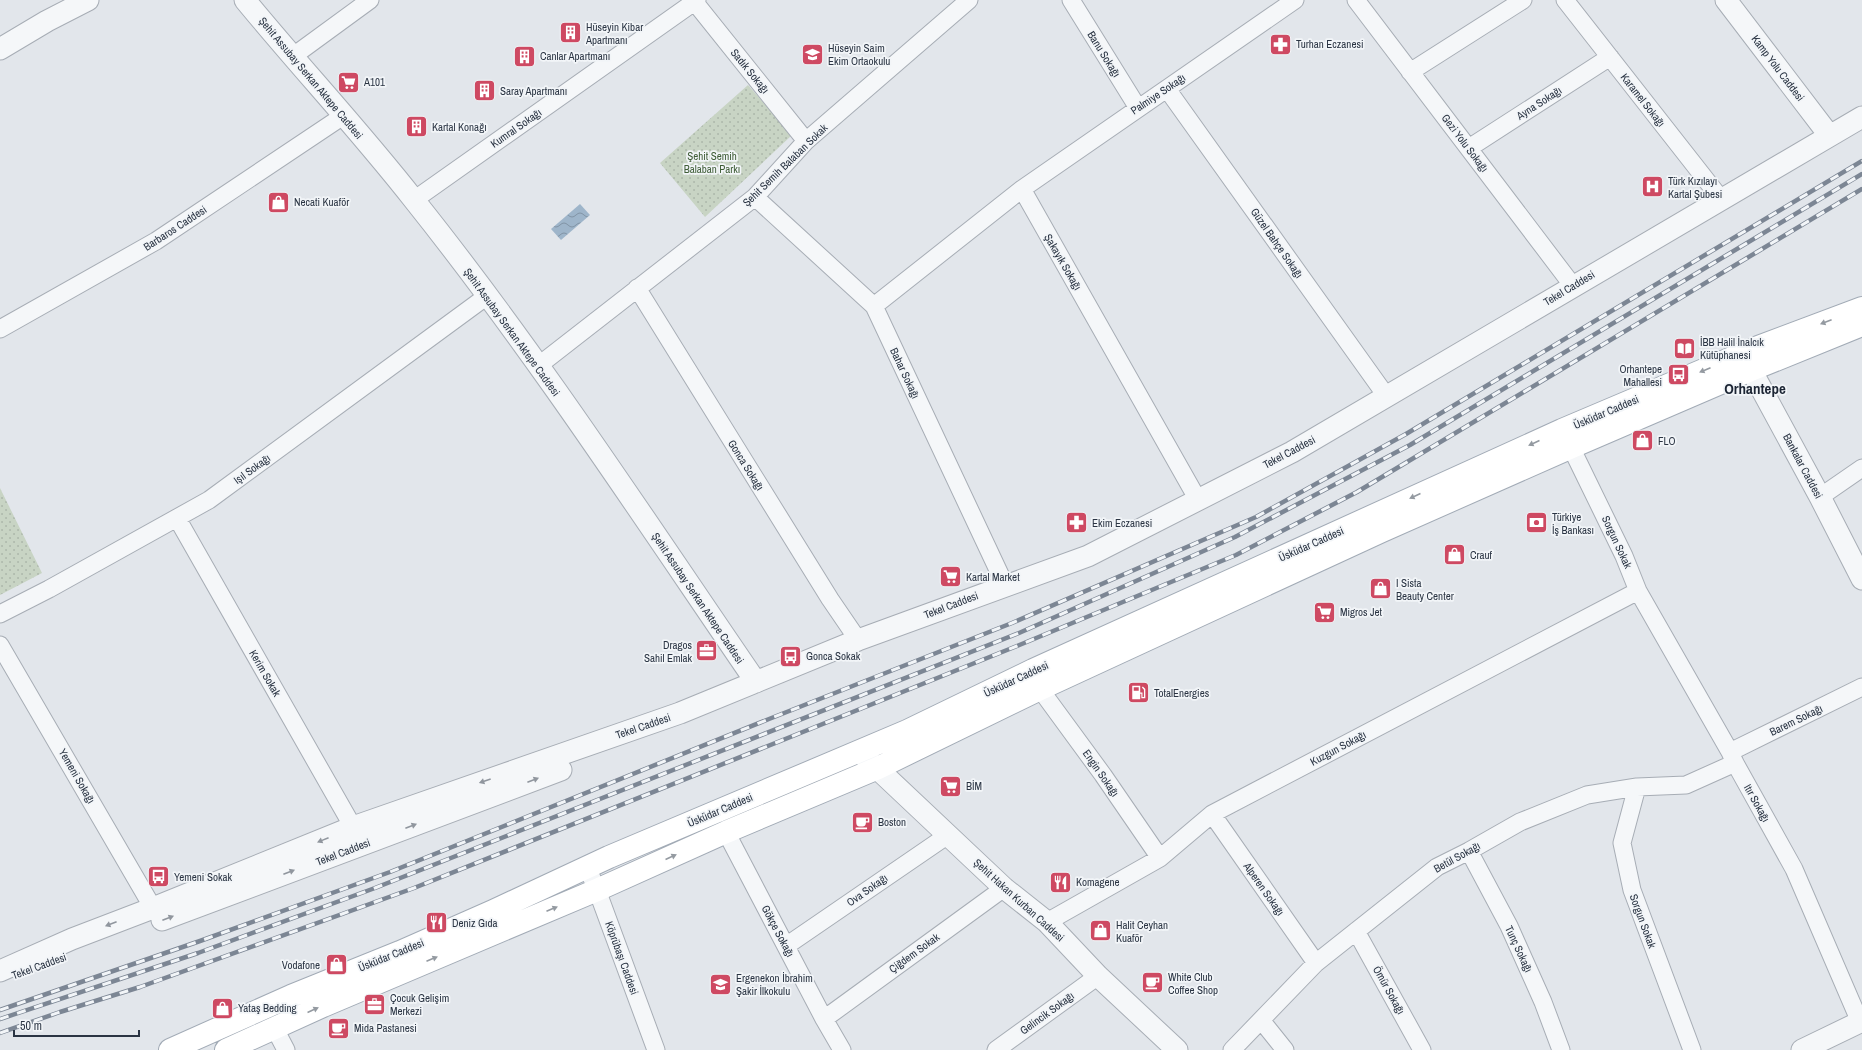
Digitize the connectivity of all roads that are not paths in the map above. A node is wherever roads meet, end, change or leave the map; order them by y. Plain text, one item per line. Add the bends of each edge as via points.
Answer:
1 (88, 0) edge
2 (245, 0) edge
3 (370, 0) edge
4 (969, 0) edge
5 (1071, 0) edge
6 (1295, 0) edge
7 (1356, 0) edge
8 (1523, 0) edge
9 (1565, 0) edge
10 (1726, 0) edge
11 (695, 1) edge
12 (0, 49) edge
13 (292, 57) junction
14 (1610, 57) junction
15 (1410, 72) junction
16 (1167, 89) junction
17 (1138, 108) junction
18 (344, 116) junction
19 (1862, 117) edge
20 (1829, 136) junction
21 (806, 141) junction
22 (1469, 148) junction
23 (1022, 189) junction
24 (755, 197) junction
25 (1721, 199) junction
26 (414, 200) junction
27 (1573, 286) junction
28 (637, 288) junction
29 (487, 296) junction
30 (874, 306) junction
31 (1862, 308) edge
32 (1862, 325) edge
33 (0, 329) edge
34 (1747, 362) junction
35 (538, 366) junction
36 (1387, 397) junction
37 (1567, 439) junction
38 (1862, 468) edge
39 (1820, 497) junction
40 (1198, 500) junction
41 (177, 518) junction
42 (1862, 579) edge
43 (1005, 585) junction
44 (1638, 591) junction
45 (0, 614) edge
46 (858, 640) junction
47 (0, 645) edge
48 (756, 682) junction
49 (1040, 688) junction
50 (1861, 691) edge
51 (680, 713) junction
52 (859, 752) junction
53 (1733, 758) junction
54 (878, 768) junction
55 (1637, 787) junction
56 (1212, 814) junction
57 (353, 828) junction
58 (726, 832) junction
59 (948, 835) junction
60 (1469, 851) junction
61 (1160, 858) junction
62 (587, 867) junction
63 (1004, 888) junction
64 (597, 890) junction
65 (153, 908) junction
66 (1047, 922) junction
67 (1356, 931) junction
68 (786, 946) junction
69 (1316, 963) junction
70 (0, 972) edge
71 (1098, 976) junction
72 (0, 980) edge
73 (824, 1019) junction
74 (1261, 1020) junction
75 (1861, 1022) edge
76 (274, 1028) junction
77 (170, 1050) edge
78 (226, 1050) edge
79 (286, 1050) edge
80 (656, 1050) edge
81 (842, 1050) edge
82 (996, 1050) edge
83 (1177, 1050) edge
84 (1232, 1050) edge
85 (1285, 1050) edge
86 (1422, 1050) edge
87 (1561, 1050) edge
88 (1692, 1050) edge
89 (1802, 1050) edge

1 - 12 street
2 - 13 street, Şehit Assubay Serkan Aktepe Caddesi
3 - 13 street
4 - 21 street, Şehit Semih Balaban Sokak
5 - 17 street, Banu Sokağı
6 - 16 street, Palmiye Sokağı
7 - 15 street, Gezi Yolu Sokağı
8 - 15 street
9 - 14 street, Karamel Sokağı
10 - 20 street, Kamp Yolu Caddesi
11 - 21 street, Sadık Sokağı
11 - 26 street, Kumral Sokağı
13 - 18 street, Şehit Assubay Serkan Aktepe Caddesi
14 - 22 street, Ayna Sokağı
14 - 25 street, Karamel Sokağı
15 - 22 street, Gezi Yolu Sokağı
16 - 17 street, Palmiye Sokağı
16 - 36 street, Güzel Bahçe Sokağı
17 - 23 street, Palmiye Sokağı
18 - 26 street, Şehit Assubay Serkan Aktepe Caddesi
18 - 33 street, Barbaros Caddesi via 156,241
19 - 20 street, Tekel Caddesi
20 - 25 street, Tekel Caddesi
21 - 24 street, Şehit Semih Balaban Sokak
22 - 27 street, Gezi Yolu Sokağı
23 - 30 street
23 - 40 street, Şakayık Sokağı
24 - 28 street, Şehit Semih Balaban Sokak
24 - 30 street, Bahar Sokağı
25 - 27 street, Tekel Caddesi
26 - 29 street, Şehit Assubay Serkan Aktepe Caddesi
27 - 36 street, Tekel Caddesi
28 - 35 street, Şehit Semih Balaban Sokak
28 - 46 street, Gonca Sokağı via 809,566
29 - 35 street, Şehit Assubay Serkan Aktepe Caddesi
29 - 41 street, Işıl Sokağı via 209,500
30 - 43 street, Bahar Sokağı
31 -> 34 main road, Üsküdar Caddesi
32 - 34 main road, Üsküdar Caddesi
34 - 37 main road, Üsküdar Caddesi
34 - 39 street, Bankalar Caddesi
35 - 48 street, Şehit Assubay Serkan Aktepe Caddesi
36 - 40 street, Tekel Caddesi via 1292,452
37 - 44 street, Sorgun Sokak via 1624,556
37 - 49 main road, Üsküdar Caddesi via 1291,572
37 -> 52 main road, Üsküdar Caddesi via 1033,670
38 - 39 street
39 - 42 street, Bankalar Caddesi
40 - 43 street, Tekel Caddesi via 1088,556
41 - 45 street, Işıl Sokağı
41 - 57 street, Kerim Sokak
43 - 46 street, Tekel Caddesi
44 - 53 street, Itır Sokağı
44 - 56 street, Kuzgun Sokağı
46 - 48 street, Tekel Caddesi
47 - 65 street, Yemeni Sokağı
48 - 51 street, Tekel Caddesi
49 - 54 main road, Üsküdar Caddesi
49 - 61 street, Engin Sokağı
50 - 53 street, Barem Sokağı
51 -> 57 street, Tekel Caddesi
72 -> 51 street, Tekel Caddesi via 632,743
52 - 54 street, Şehit Hakan Kurban Caddesi
52 - 62 main road, Üsküdar Caddesi
53 - 55 street, Betül Sokağı via 1686,785
53 - 75 street, Itır Sokağı via 1794,869
54 - 58 main road, Üsküdar Caddesi
54 - 59 street, Şehit Hakan Kurban Caddesi
55 - 60 street, Betül Sokağı via 1587,795 1520,822
55 - 88 street, Sorgun Sokak via 1622,844 1632,890
56 - 61 street, Kuzgun Sokağı
56 - 69 street, Alperen Sokağı
57 -> 65 street, Tekel Caddesi
64 -> 58 main road, Üsküdar Caddesi
58 - 68 street, Gökçe Sokağı
59 - 63 street, Şehit Hakan Kurban Caddesi
59 - 68 street, Ova Sokağı
60 - 67 street, Betül Sokağı via 1437,867
60 - 87 street, Tunç Sokağı via 1509,926
61 - 66 street, Kuzgun Sokağı
62 - 64 street, Köprübaşı Caddesi
62 - 77 main road, Üsküdar Caddesi via 400,952 291,996
63 - 66 street, Şehit Hakan Kurban Caddesi
63 - 73 street, Çiğdem Sokak
76 -> 64 main road, Üsküdar Caddesi
64 - 80 street, Köprübaşı Caddesi
65 -> 70 street, Tekel Caddesi via 72,939
66 - 71 street, Şehit Hakan Kurban Caddesi
67 - 69 street, Betül Sokağı
67 - 86 street, Ömür Sokağı
68 - 73 street, Gökçe Sokağı
69 - 74 street, Betül Sokağı
71 - 82 street, Gelincik Sokağı
71 - 83 street, Şehit Hakan Kurban Caddesi
73 - 81 street, Gökçe Sokağı
74 - 84 street, Betül Sokağı
74 - 85 street
75 - 89 street
76 - 78 main road, Üsküdar Caddesi
76 - 79 street

